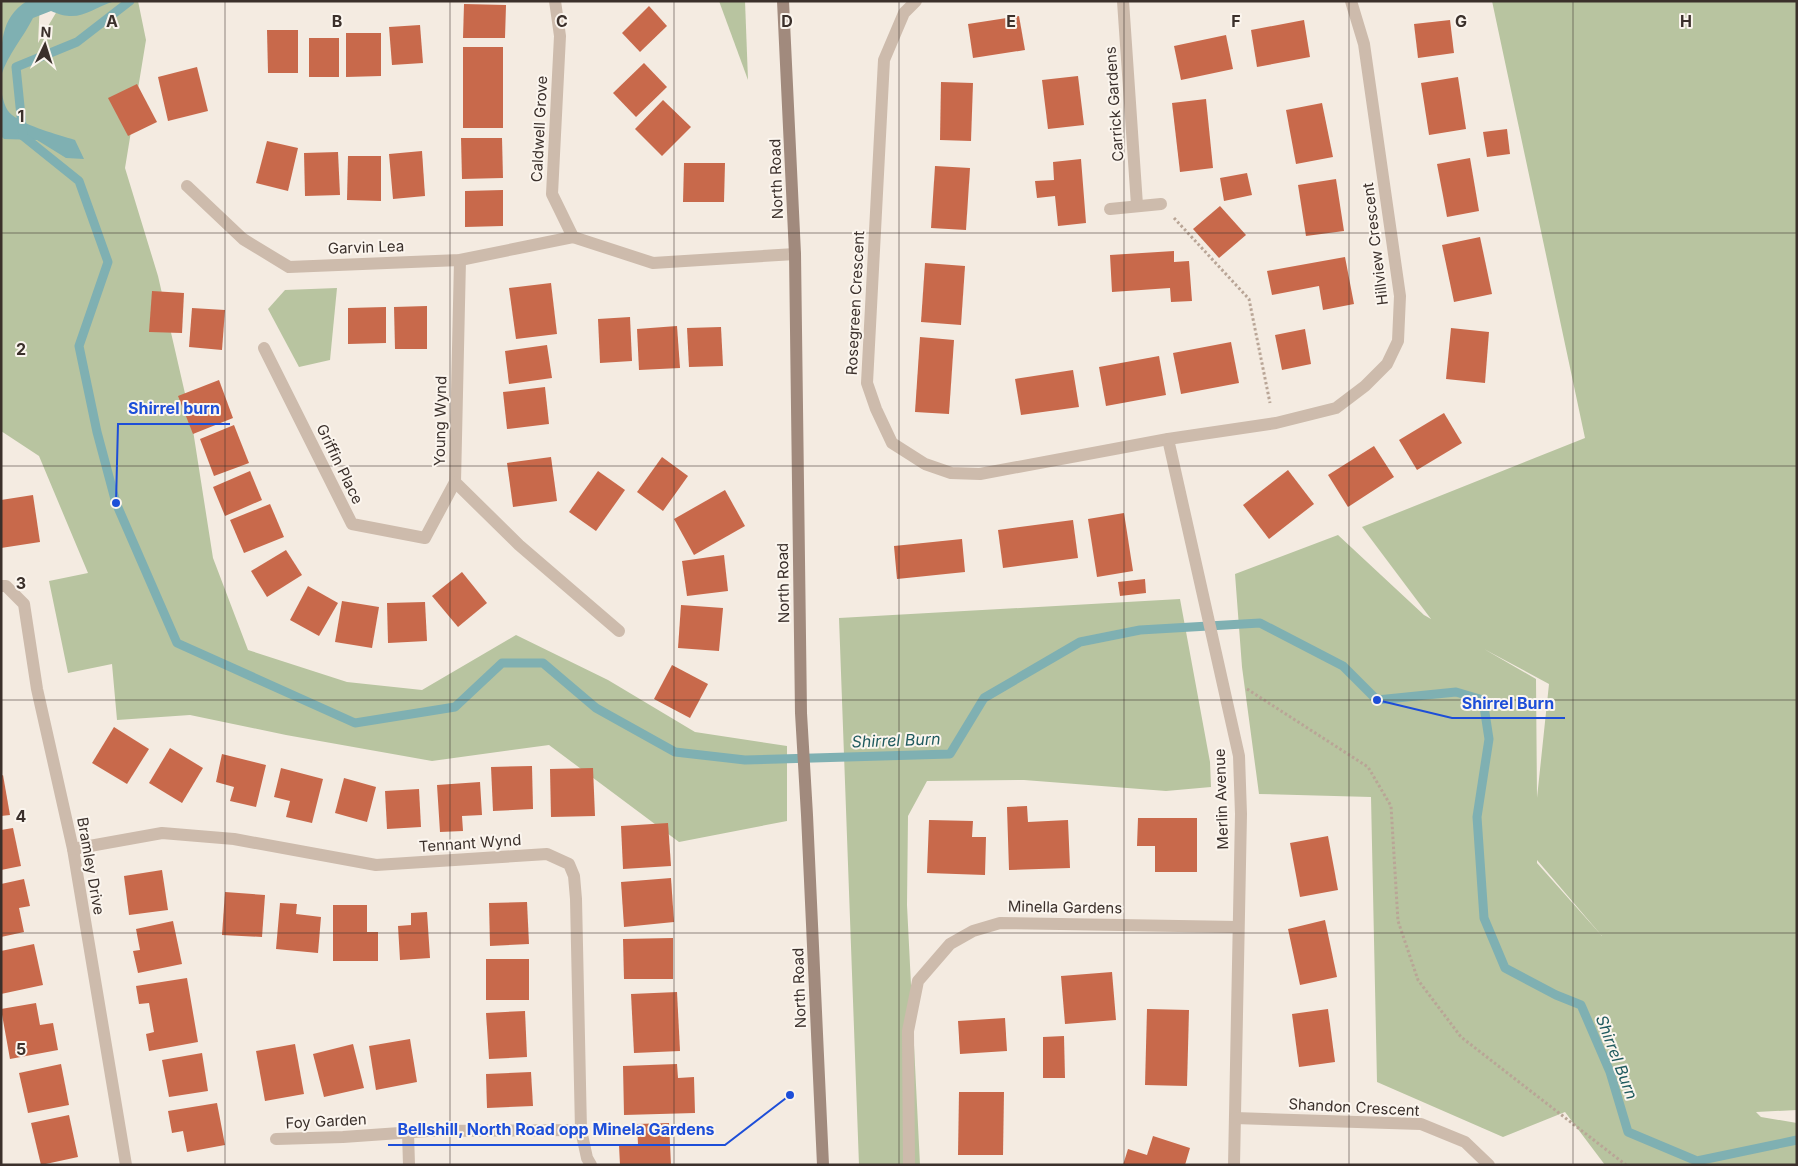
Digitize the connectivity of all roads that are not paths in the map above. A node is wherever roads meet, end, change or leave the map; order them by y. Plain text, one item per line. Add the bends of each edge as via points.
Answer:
1 (555, 1) edge
2 (783, 1) edge
3 (916, 1) edge
4 (1123, 1) edge
5 (1351, 1) edge
6 (188, 186) dead end
7 (1161, 204) road end
8 (1138, 205) junction
9 (1110, 209) dead end
10 (573, 237) junction
11 (795, 254) junction
12 (460, 260) junction
13 (264, 348) dead end
14 (1168, 439) junction
15 (455, 482) junction
16 (1, 586) edge
17 (619, 631) dead end
18 (73, 848) junction
19 (1238, 926) junction
20 (1235, 1118) junction
21 (580, 1130) junction
22 (408, 1132) junction
23 (276, 1140) dead end
24 (126, 1165) edge
25 (409, 1165) edge
26 (591, 1165) edge
27 (822, 1165) edge
28 (909, 1165) edge
29 (1234, 1165) edge
30 (1489, 1165) edge

1 - 10 street, Caldwell Grove via 560,36 552,194
2 - 11 main road, North Road
3 - 14 street, Rosegreen Crescent via 904,13 884,60 867,383 892,443 925,464 951,473 980,474
4 - 8 street, Carrick Gardens
5 - 14 street, Hillview Crescent via 1364,44 1400,296 1398,341 1387,364 1336,408 1276,422
6 - 12 street, Garvin Lea via 243,238 289,267
7 - 8 street
8 - 9 street
10 - 11 street via 653,263
10 - 12 street, Garvin Lea
11 - 27 main road, North Road via 801,713
12 - 15 street, Young Wynd
13 - 15 street, Griffin Place via 352,524 425,538
14 - 19 street, Merlin Avenue via 1239,756
15 - 17 street, Young Wynd via 519,545
16 - 18 street, Bramley Drive via 6,586 24,604 37,689
18 - 21 street, Tennant Wynd via 162,833 234,839 376,865 547,854 569,864 574,876 576,899
18 - 24 street, Bramley Drive
19 - 20 street, Merlin Avenue
19 - 28 street, Minella Gardens via 1000,923 950,944 918,981 908,1031
20 - 29 street, Merlin Avenue
20 - 30 street, Shandon Crescent via 1421,1124 1465,1142
21 - 22 street, Foy Garden
21 - 26 street, Tennant Wynd
22 - 23 street, Foy Garden
22 - 25 street

